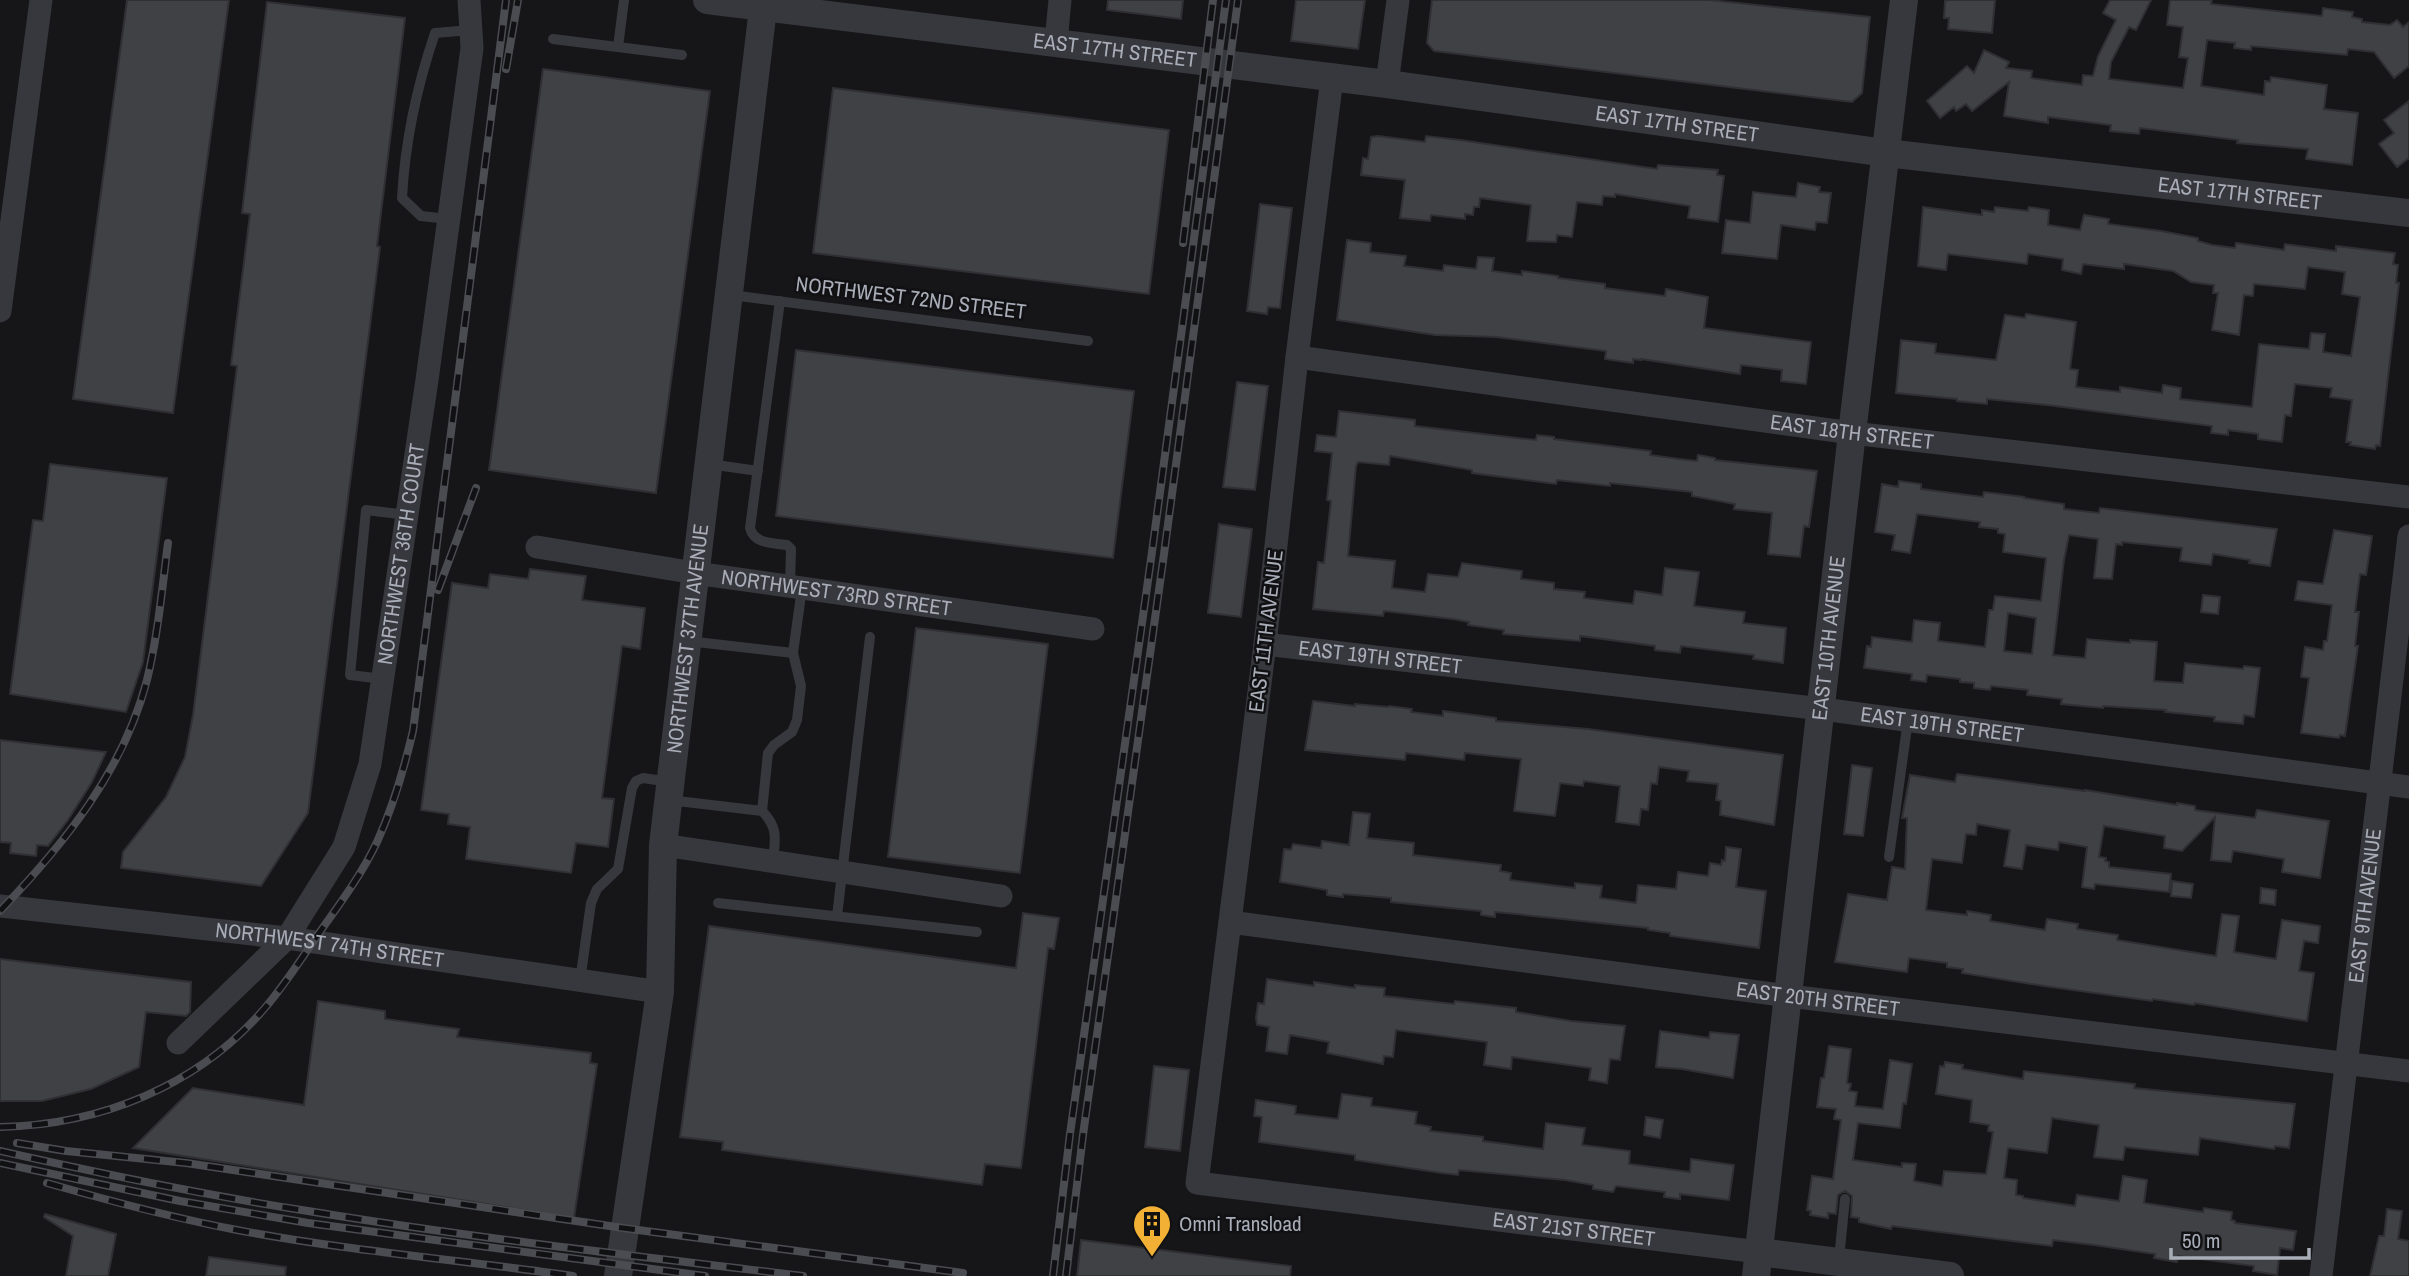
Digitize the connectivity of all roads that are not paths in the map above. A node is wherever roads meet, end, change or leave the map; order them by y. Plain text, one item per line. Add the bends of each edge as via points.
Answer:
1 (41, 0) edge
2 (469, 0) edge
3 (624, 0) edge
4 (708, 0) edge
5 (1060, 0) edge
6 (1398, 0) edge
7 (1904, 0) edge
8 (763, 3) edge
9 (471, 30) junction
10 (553, 39) dead end
11 (1056, 42) junction
12 (618, 47) junction
13 (682, 55) dead end
14 (1332, 78) junction
15 (1387, 84) junction
16 (1886, 153) junction
17 (2409, 213) edge
18 (448, 219) junction
19 (728, 295) junction
20 (1, 300) edge
21 (780, 301) junction
22 (1088, 341) dead end
23 (1297, 357) junction
24 (1852, 433) junction
25 (708, 464) junction
26 (758, 471) junction
27 (2409, 497) edge
28 (407, 514) junction
29 (2409, 536) edge
30 (537, 547) dead end
31 (695, 573) junction
32 (796, 587) junction
33 (1093, 629) dead end
34 (870, 637) dead end
35 (687, 641) junction
36 (1265, 644) junction
37 (793, 653) junction
38 (383, 679) junction
39 (1822, 709) junction
40 (1908, 720) junction
41 (2380, 784) junction
42 (2409, 787) edge
43 (669, 791) junction
44 (762, 811) junction
45 (663, 845) junction
46 (1889, 857) dead end
47 (773, 861) junction
48 (842, 872) junction
49 (1001, 896) dead end
50 (718, 903) dead end
51 (0, 906) edge
52 (837, 916) junction
53 (1230, 922) junction
54 (977, 932) dead end
55 (287, 938) junction
56 (580, 981) junction
57 (660, 992) junction
58 (1788, 996) junction
59 (178, 1043) dead end
60 (2346, 1063) junction
61 (2409, 1071) edge
62 (1197, 1183) joint
63 (1845, 1199) dead end
64 (1839, 1262) junction
65 (1758, 1264) edge
66 (618, 1276) edge
67 (1950, 1276) edge
68 (2321, 1276) edge

1 - 20 street
2 - 9 street, NORTHWEST 36TH COURT
3 - 12 lane
4 - 8 street, EAST 17TH STREET
5 - 11 street
6 - 15 street
7 - 16 street, EAST 10TH AVENUE
8 - 11 street, EAST 17TH STREET
8 - 19 street, NORTHWEST 37TH AVENUE
9 - 18 street, NORTHWEST 36TH COURT
9 - 18 lane via 435,33 405,153 402,198 421,216
10 - 12 lane
11 - 14 street, EAST 17TH STREET
12 - 13 lane
14 - 15 street, EAST 17TH STREET
14 - 23 street, EAST 11TH AVENUE
15 - 16 street, EAST 17TH STREET
16 - 17 street, EAST 17TH STREET
16 - 24 street, EAST 10TH AVENUE
18 - 28 street, NORTHWEST 36TH COURT
19 - 21 lane, NORTHWEST 72ND STREET
19 - 25 street, NORTHWEST 37TH AVENUE
21 - 22 lane, NORTHWEST 72ND STREET
21 - 26 lane
23 - 24 street, EAST 18TH STREET
23 - 36 street, EAST 11TH AVENUE
24 - 27 street, EAST 18TH STREET
24 - 39 street, EAST 10TH AVENUE
25 - 26 lane
25 - 31 street, NORTHWEST 37TH AVENUE
26 - 32 lane via 752,535 792,549
28 - 38 street, NORTHWEST 36TH COURT
28 - 38 lane via 366,510 350,675
29 - 41 street, EAST 9TH AVENUE
30 - 31 street, NORTHWEST 73RD STREET
31 - 32 street, NORTHWEST 73RD STREET
31 - 35 street, NORTHWEST 37TH AVENUE
32 - 33 street, NORTHWEST 73RD STREET
32 - 37 lane
34 - 48 lane
35 - 37 lane
35 - 43 street, NORTHWEST 37TH AVENUE
36 - 39 street, EAST 19TH STREET
36 - 53 street, EAST 11TH AVENUE
37 - 44 lane via 801,686 797,720 792,732 768,753
38 - 55 street, NORTHWEST 36TH COURT via 370,764 344,847
39 - 40 street, EAST 19TH STREET
39 - 58 street, EAST 10TH AVENUE
40 - 41 street, EAST 19TH STREET
40 - 46 lane
41 - 42 street, EAST 19TH STREET
41 - 60 street, EAST 9TH AVENUE
43 - 44 lane
43 - 45 street, NORTHWEST 37TH AVENUE
43 - 56 lane via 643,778 632,788 618,869 597,889 591,903
44 - 47 lane via 776,835
45 - 47 street
45 - 57 street, NORTHWEST 37TH AVENUE
47 - 48 street
48 - 49 street
48 - 52 lane
50 - 52 lane
51 - 55 street, NORTHWEST 74TH STREET
52 - 54 lane
53 - 58 street, EAST 20TH STREET
53 - 62 street, EAST 11TH AVENUE
55 - 56 street, NORTHWEST 74TH STREET
55 - 59 street, NORTHWEST 36TH COURT
56 - 57 street, NORTHWEST 74TH STREET
57 - 66 street, NORTHWEST 37TH AVENUE
58 - 60 street, EAST 20TH STREET
58 - 65 street, EAST 10TH AVENUE
60 - 61 street, EAST 20TH STREET
60 - 68 street, EAST 9TH AVENUE
62 - 65 street, EAST 21ST STREET
63 - 64 lane
64 - 65 street, EAST 21ST STREET
64 - 67 street, EAST 21ST STREET

